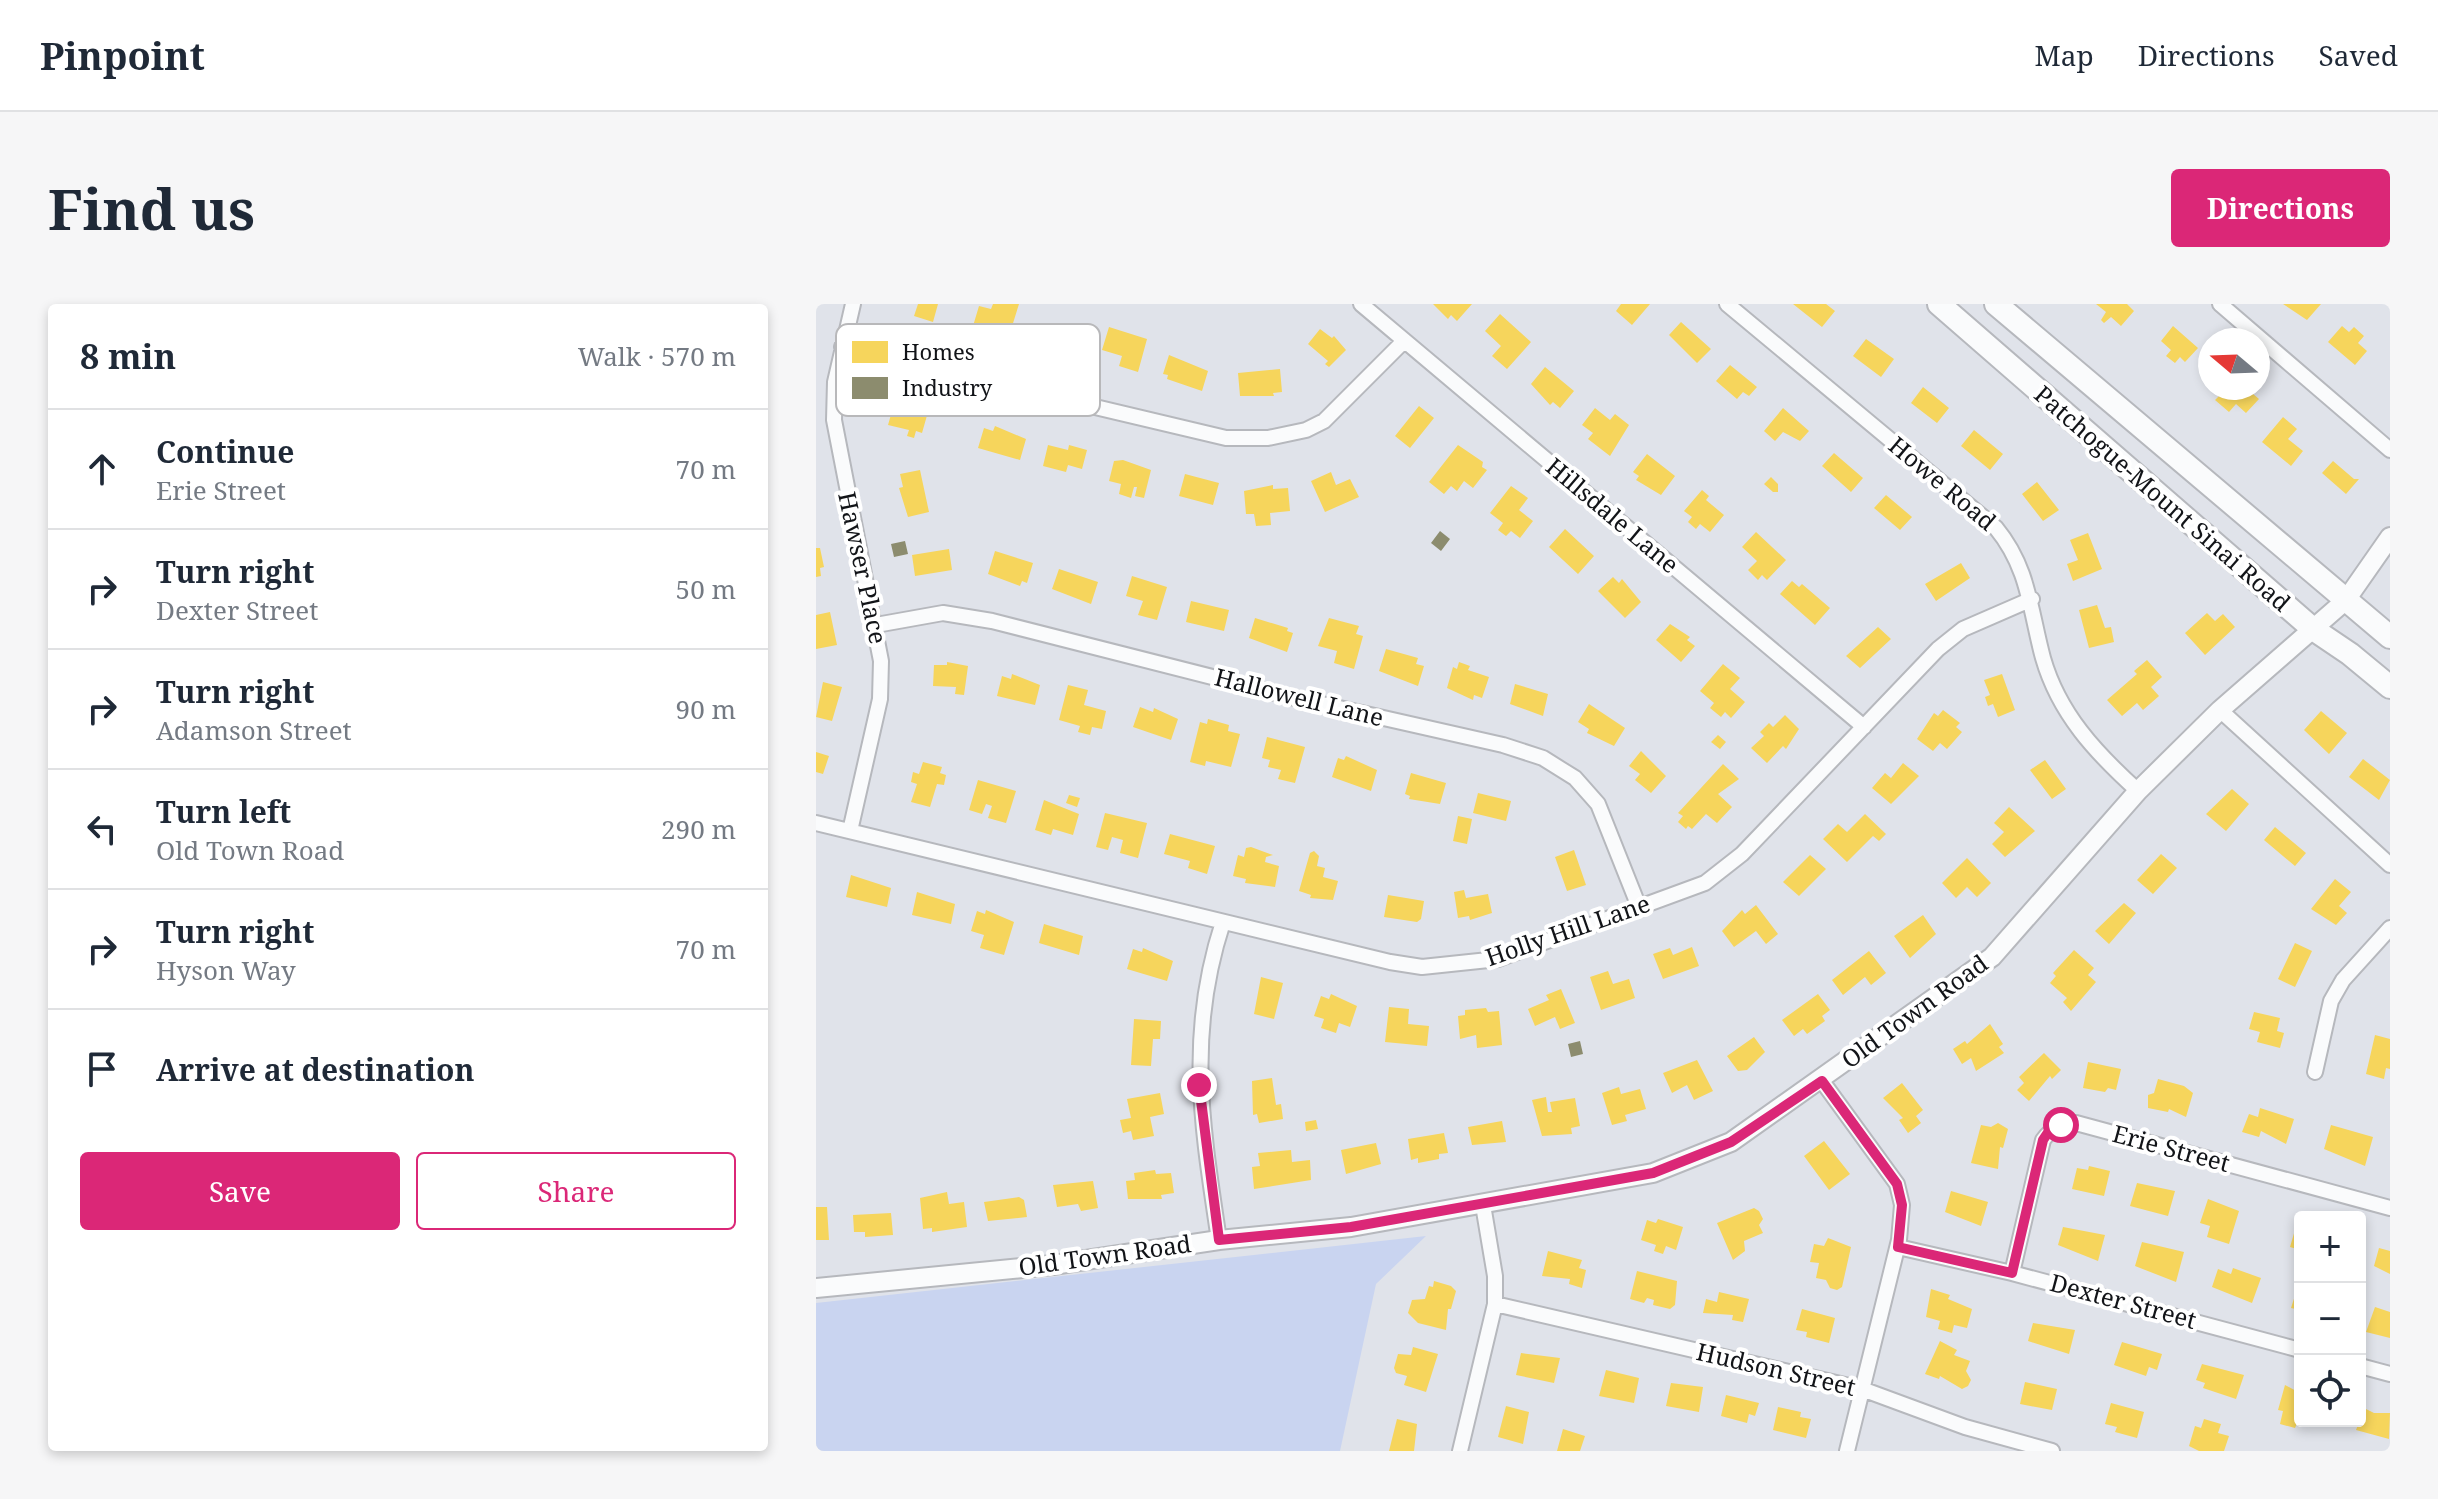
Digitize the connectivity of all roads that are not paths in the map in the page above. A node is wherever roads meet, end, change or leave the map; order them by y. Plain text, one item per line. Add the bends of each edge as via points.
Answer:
1 (853, 304) edge
2 (1361, 304) edge
3 (1727, 304) edge
4 (1939, 304) edge
5 (1996, 304) edge
6 (2220, 304) edge
7 (848, 324) edge
8 (1404, 341) junction
9 (836, 377) edge
10 (1100, 408) edge
11 (2390, 450) edge
12 (2390, 537) edge
13 (2032, 599) junction
14 (2346, 600) junction
15 (876, 625) junction
16 (2313, 629) junction
17 (2390, 637) edge
18 (2390, 687) edge
19 (2220, 710) junction
20 (1864, 727) junction
21 (2138, 791) junction
22 (816, 823) edge
23 (850, 831) junction
24 (2390, 865) edge
25 (1639, 907) junction
26 (1223, 922) junction
27 (2390, 928) edge
28 (2315, 1072) dead end
29 (1822, 1081) junction
30 (1483, 1205) junction
31 (2390, 1208) edge
32 (1219, 1240) junction
33 (1898, 1247) junction
34 (2012, 1273) junction
35 (816, 1288) edge
36 (1495, 1304) junction
37 (2294, 1348) edge
38 (2366, 1368) edge
39 (2390, 1374) edge
40 (1862, 1389) junction
41 (1460, 1451) edge
42 (1847, 1451) edge
43 (2052, 1451) edge

1 - 7 street, Hawser Place
2 - 8 street, Hillsdale Lane
3 - 13 street, Howe Road via 1996,528 2017,560
4 - 16 highway, Patchogue-Mount Sinai Road
5 - 14 highway, Patchogue-Mount Sinai Road
6 - 11 street
8 - 10 street via 1324,421 1306,430 1268,438 1226,438
8 - 20 street, Hillsdale Lane
9 - 15 street, Hawser Place via 834,420
12 - 14 main road, Old Town Road
13 - 20 street, Holly Hill Lane via 1963,629
13 - 21 street, Howe Road via 2043,658 2065,709 2099,755
14 - 16 main road, Old Town Road
14 - 17 highway, Patchogue-Mount Sinai Road
15 - 23 street, Hawser Place via 880,699
15 - 25 street, Hallowell Lane via 943,613 992,621 1543,758 1575,778 1598,804
16 - 18 highway, Patchogue-Mount Sinai Road
16 - 19 main road, Old Town Road
19 - 21 main road, Old Town Road
19 - 24 street
20 - 25 street, Holly Hill Lane via 1742,854 1705,883
21 - 29 main road, Old Town Road via 1992,957
22 - 23 street, Holly Hill Lane
23 - 26 street, Holly Hill Lane
25 - 26 street, Holly Hill Lane via 1537,946 1458,966 1390,962
26 - 32 street via 1211,960 1198,1051
27 - 28 street via 2331,1001
29 - 30 main road, Old Town Road via 1731,1142 1653,1173
29 - 33 street via 1897,1184 1902,1205
30 - 32 main road, Old Town Road via 1351,1227
30 - 36 street
31 - 34 street, Erie Street via 2076,1123 2061,1125 2051,1128 2043,1140
32 - 35 main road, Old Town Road via 1053,1265
33 - 34 street, Dexter Street
33 - 40 street
34 - 37 street, Dexter Street
36 - 40 street, Hudson Street
36 - 41 street
38 - 39 street
40 - 42 street
40 - 43 street, Hudson Street via 1965,1427

